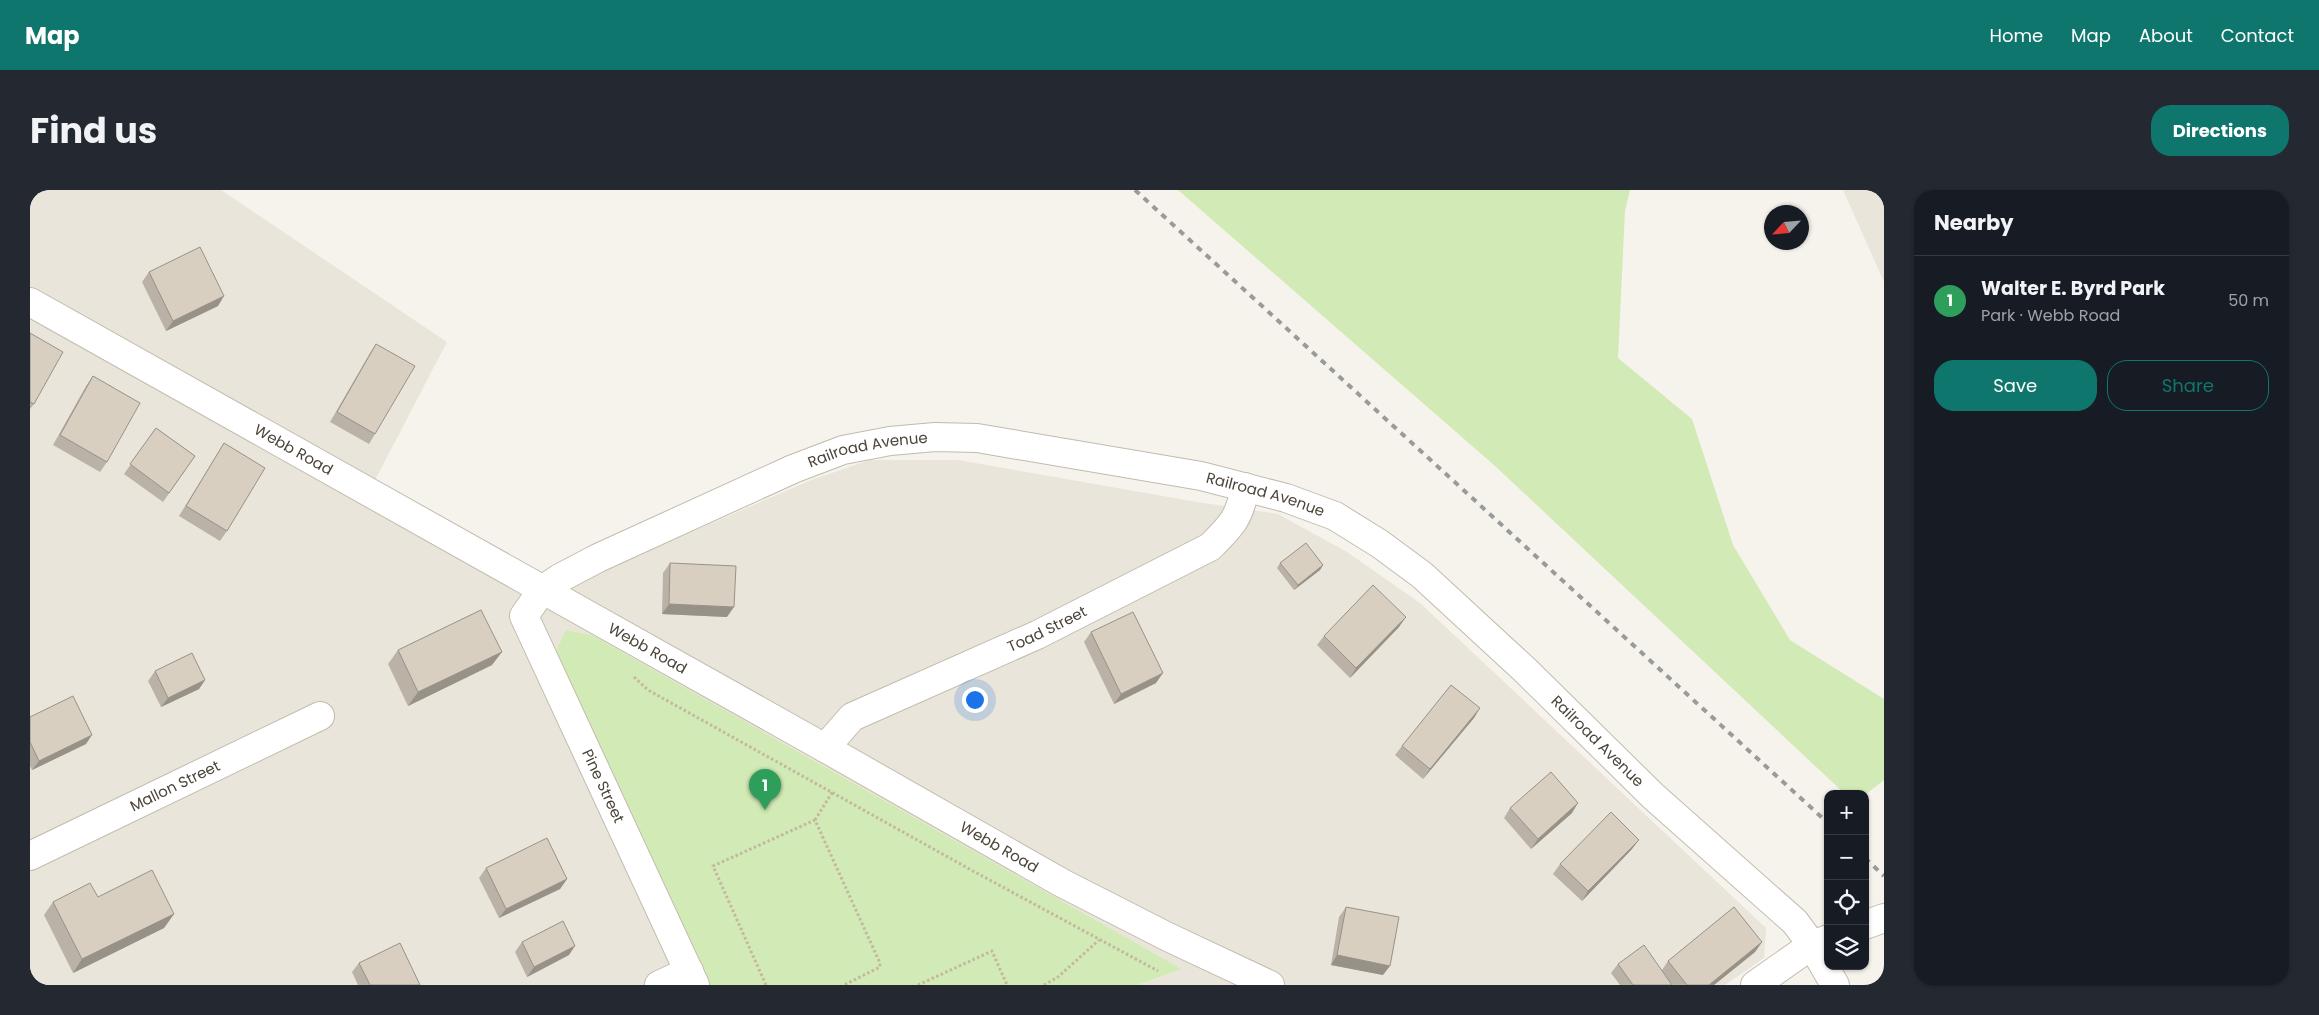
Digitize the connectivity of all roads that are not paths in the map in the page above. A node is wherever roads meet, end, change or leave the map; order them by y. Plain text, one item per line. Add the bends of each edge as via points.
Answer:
1 (30, 302) edge
2 (1245, 487) junction
3 (542, 590) junction
4 (320, 716) dead end
5 (825, 748) junction
6 (30, 856) edge
7 (1884, 918) edge
8 (1869, 924) edge
9 (1820, 942) edge
10 (692, 978) edge
11 (659, 985) edge
12 (1270, 985) edge
13 (1755, 985) edge
14 (1835, 985) edge

1 - 3 street, Webb Road
2 - 3 street, Railroad Avenue via 1201,476 977,438 890,441 843,450 793,469 598,558
2 - 5 street, Toad Street via 1241,510 1210,547 1037,635 852,717
2 - 9 street, Railroad Avenue via 1335,516 1422,575 1525,670 1653,796
3 - 5 street, Webb Road
3 - 10 street, Pine Street via 524,616
4 - 6 street, Mallon Street
5 - 12 street, Webb Road via 1062,883
7 - 8 street
9 - 13 street
9 - 14 street, Railroad Avenue
10 - 11 street

